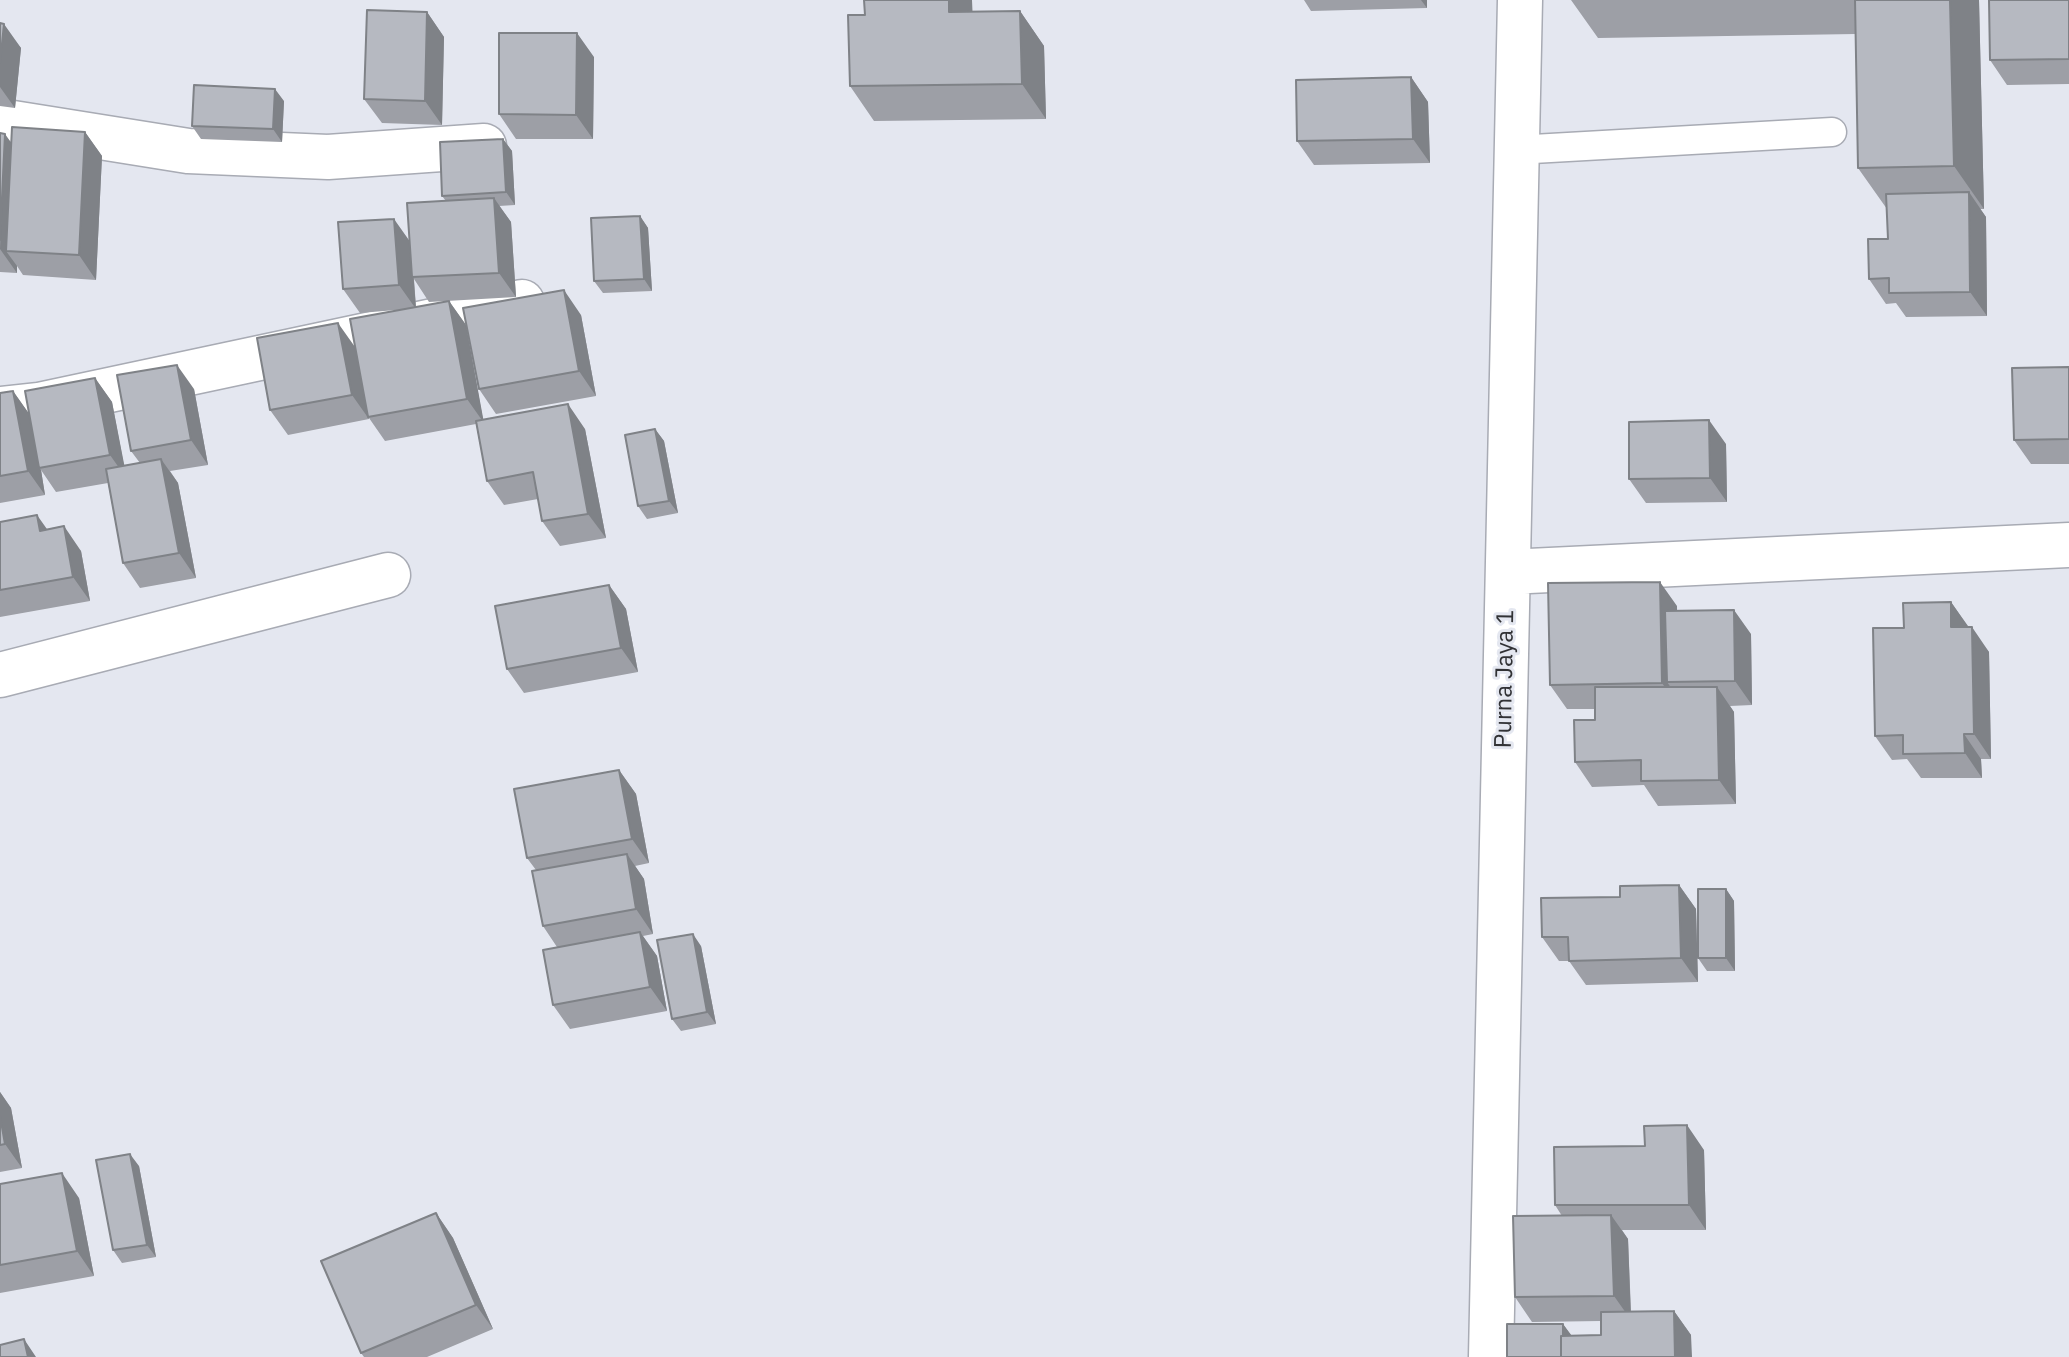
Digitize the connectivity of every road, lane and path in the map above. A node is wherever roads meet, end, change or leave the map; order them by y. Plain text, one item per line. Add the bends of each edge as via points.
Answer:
1 (1520, 0) edge
2 (0, 121) edge
3 (1832, 132) dead end
4 (484, 146) edge
5 (1515, 150) junction
6 (531, 300) edge
7 (0, 409) edge
8 (2069, 545) edge
9 (1508, 572) junction
10 (388, 575) dead end
11 (0, 675) edge
12 (1491, 1357) edge

1 - 5 street, Purna Jaya 1
2 - 4 street via 188,151 328,157
3 - 5 lane
5 - 9 street, Purna Jaya 1
6 - 7 street
8 - 9 street
9 - 12 street, Purna Jaya 1
10 - 11 street

